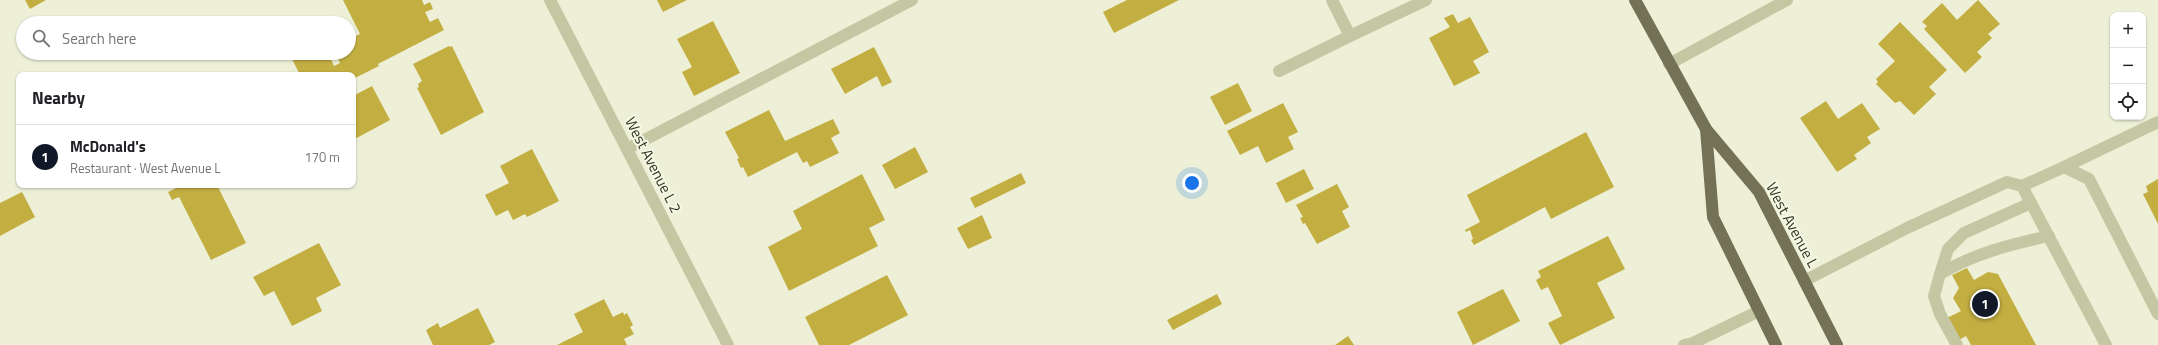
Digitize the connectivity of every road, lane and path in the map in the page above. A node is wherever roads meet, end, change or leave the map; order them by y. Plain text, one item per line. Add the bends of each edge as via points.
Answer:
1 (550, 0) edge
2 (912, 0) edge
3 (1332, 0) edge
4 (1426, 0) edge
5 (1635, 0) edge
6 (1787, 0) edge
7 (1350, 36) junction
8 (1669, 64) junction
9 (1279, 71) dead end
10 (2158, 122) edge
11 (1706, 129) junction
12 (626, 149) junction
13 (2064, 167) junction
14 (2022, 186) junction
15 (2031, 203) junction
16 (2049, 236) junction
17 (1940, 274) junction
18 (1804, 281) junction
19 (1759, 311) junction
20 (2158, 314) edge
21 (728, 345) edge
22 (1684, 345) edge
23 (1776, 345) edge
24 (1837, 345) edge
25 (1957, 345) edge
26 (2106, 345) edge

1 - 12 street, West Avenue L 2
2 - 12 street
3 - 7 street
4 - 7 street
5 - 8 main road, West Avenue L
6 - 8 street
7 - 9 street
8 - 11 main road, West Avenue L
10 - 13 street
11 - 18 main road, West Avenue L via 1759,192
11 - 19 main road, West Avenue L via 1713,217
12 - 21 street, West Avenue L 2
13 - 14 street
13 - 20 street via 2089,179
14 - 15 street
14 - 18 street via 2007,182 1907,228
15 - 16 street
15 - 17 street via 1964,233 1948,249
16 - 17 street via 1995,248 1962,260
16 - 26 street
17 - 25 street via 1934,296 1940,314
18 - 24 main road, West Avenue L
19 - 22 street
19 - 23 main road, West Avenue L

